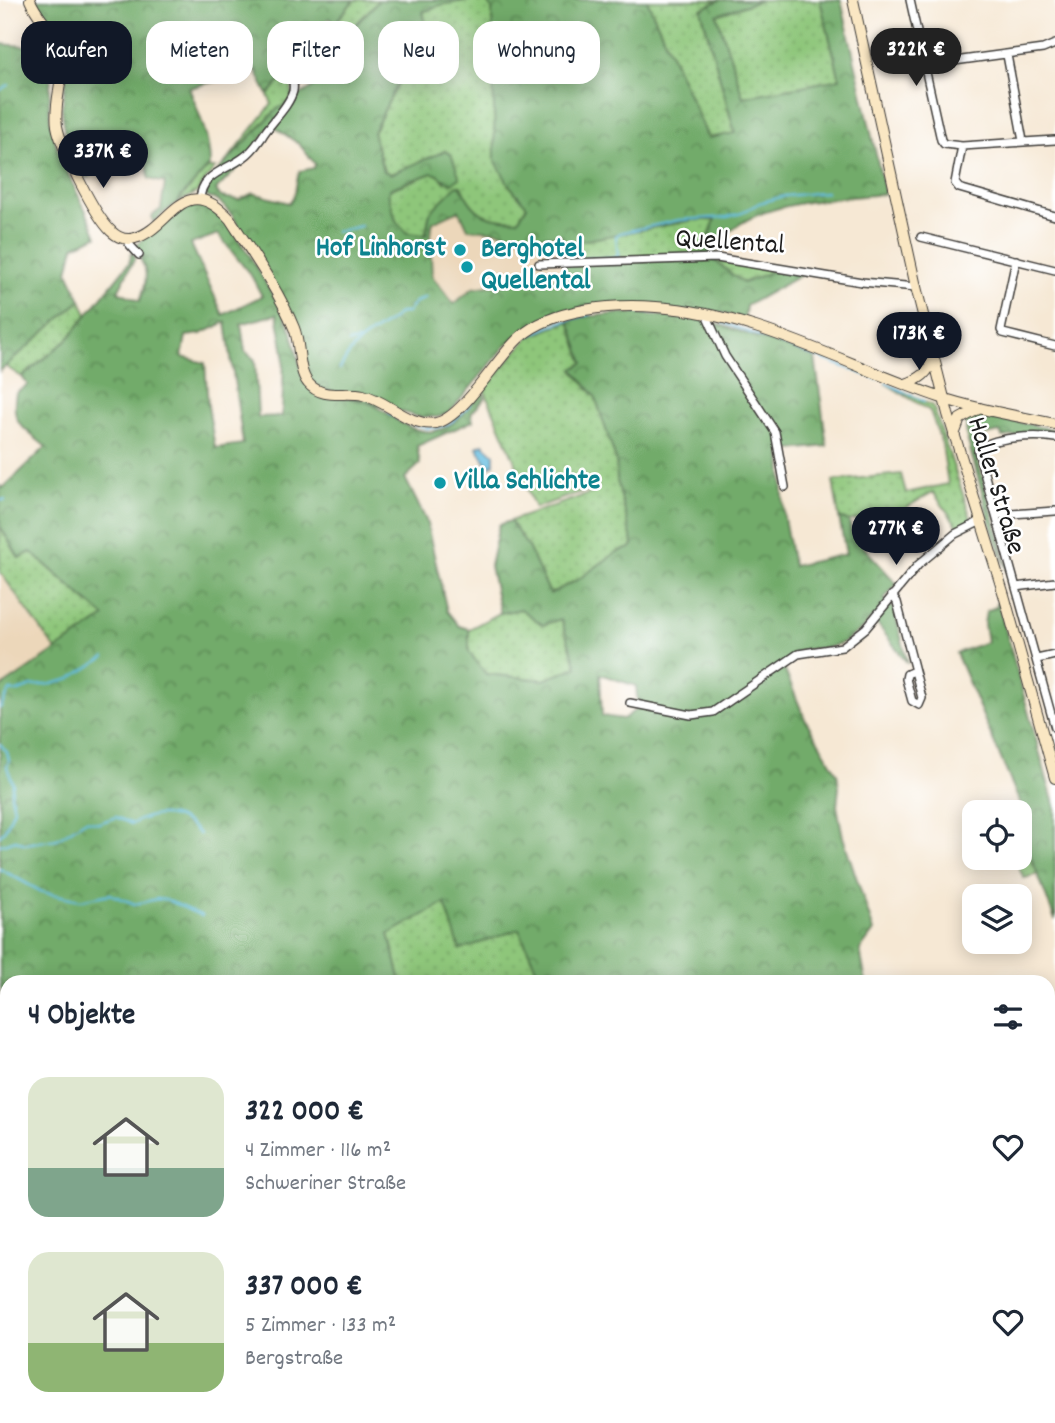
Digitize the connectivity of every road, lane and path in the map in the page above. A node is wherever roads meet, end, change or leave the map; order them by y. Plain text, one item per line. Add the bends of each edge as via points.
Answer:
1 (30, 0) edge
2 (853, 0) edge
3 (910, 0) edge
4 (1055, 44) edge
5 (1007, 54) junction
6 (925, 65) junction
7 (292, 84) edge
8 (1055, 140) edge
9 (1023, 141) junction
10 (962, 146) junction
11 (200, 200) junction
12 (1055, 216) edge
13 (921, 237) dead end
14 (130, 239) junction
15 (139, 255) dead end
16 (1016, 260) junction
17 (539, 264) dead end
18 (1055, 270) edge
19 (916, 288) junction
20 (706, 313) junction
21 (1055, 346) edge
22 (933, 358) junction
23 (906, 384) junction
24 (944, 399) junction
25 (981, 408) junction
26 (1055, 424) edge
27 (954, 438) junction
28 (1055, 438) edge
29 (785, 488) dead end
30 (1055, 512) edge
31 (996, 515) junction
32 (981, 522) junction
33 (1055, 582) edge
34 (1016, 587) junction
35 (892, 595) junction
36 (1055, 655) edge
37 (1037, 659) junction
38 (914, 671) dead end
39 (631, 704) dead end
40 (1055, 728) edge
41 (1055, 778) edge

1 - 14 main road via 59,48 62,70 57,113 62,144 104,224 119,237
2 - 19 main road, Haller Straße
3 - 6 street
4 - 5 street
5 - 6 street
5 - 9 street
6 - 10 street via 944,144
7 - 11 street via 289,101 250,152 210,177
8 - 9 street
9 - 10 street
10 - 12 street via 955,183 959,188
11 - 14 main road via 175,208 150,230
11 - 20 main road via 224,212 253,254 295,330 303,375 312,388 367,396 415,420 436,423 454,414 510,346 550,320 620,306
13 - 16 street
14 - 15 street
16 - 18 street
16 - 21 street via 1001,330
17 - 19 street, Quellental via 717,258
19 - 22 main road, Haller Straße
20 - 23 main road
20 - 29 street via 725,356 775,432
22 - 23 main road via 925,375
22 - 24 main road, Haller Straße
23 - 24 main road
24 - 25 main road
24 - 27 main road, Haller Straße
25 - 26 main road
25 - 27 main road via 960,419
27 - 32 main road, Haller Straße
28 - 31 street via 1003,440 980,448 978,455
30 - 31 street
31 - 34 street
32 - 35 street via 946,541
32 - 41 main road, Haller Straße
33 - 34 street
34 - 37 street
35 - 38 street
35 - 39 street via 850,642 836,649 797,654 713,712 691,715
36 - 37 street
37 - 40 street

